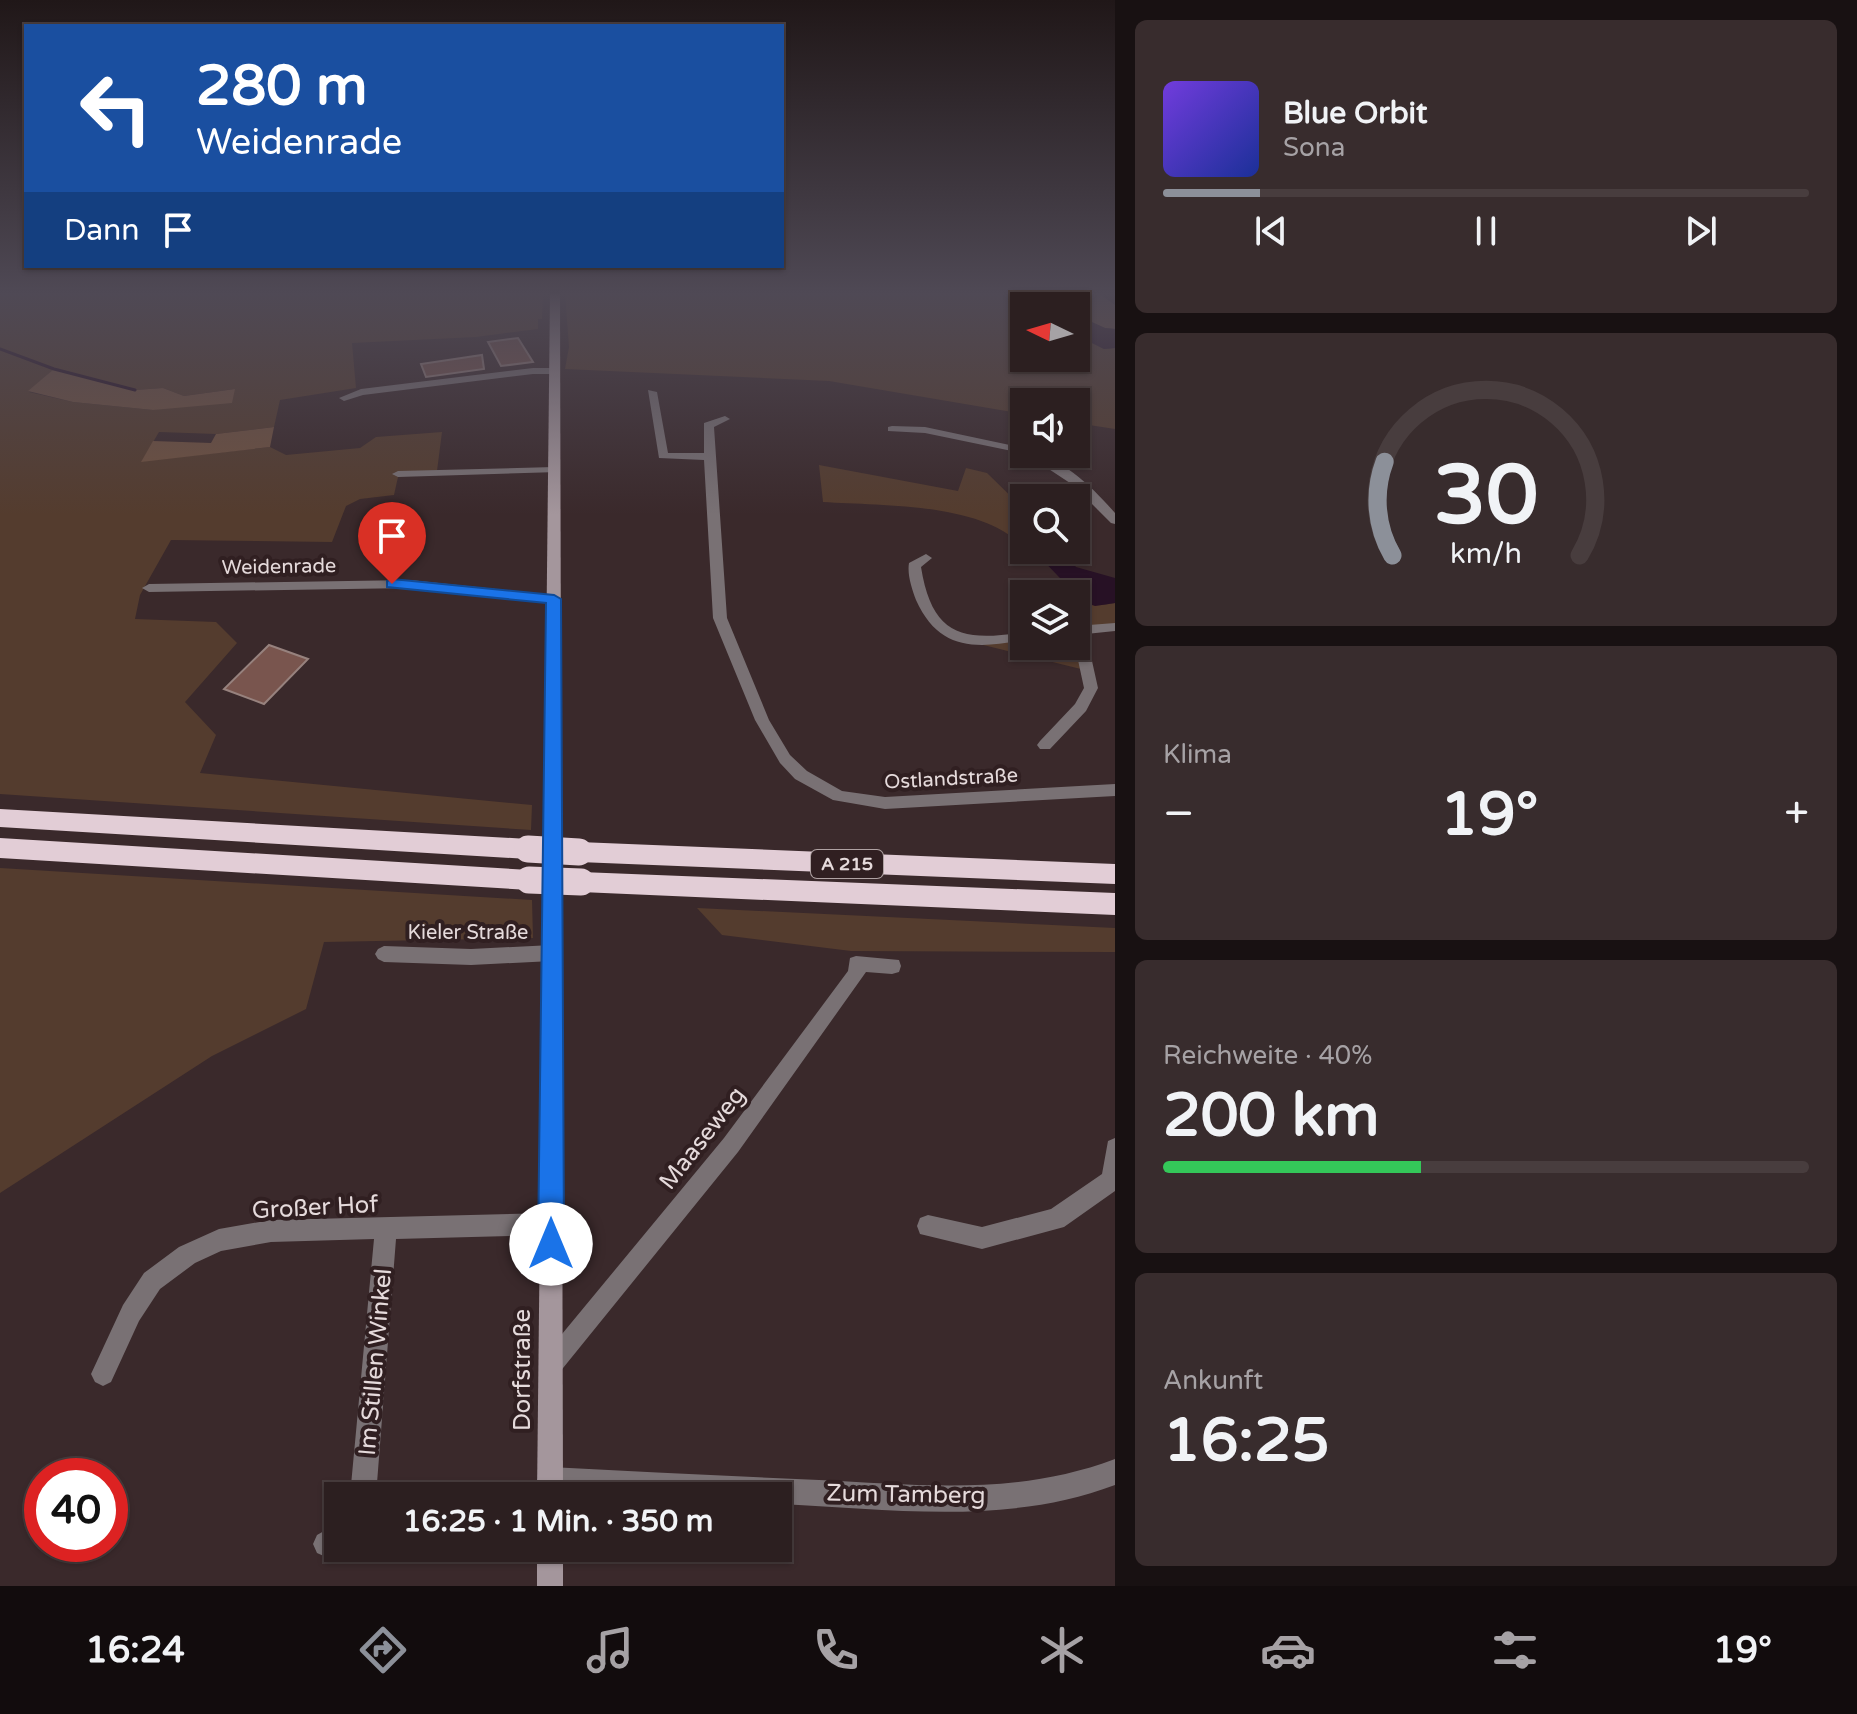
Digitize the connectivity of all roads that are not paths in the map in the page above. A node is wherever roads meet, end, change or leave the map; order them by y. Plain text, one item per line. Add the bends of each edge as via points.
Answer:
1 (554, 367) edge
2 (554, 371) junction
3 (652, 392) dead end
4 (344, 398) dead end
5 (725, 419) dead end
6 (892, 429) dead end
7 (1010, 448) edge
8 (710, 457) junction
9 (1057, 468) edge
10 (554, 470) junction
11 (398, 474) dead end
12 (1115, 520) edge
13 (926, 558) dead end
14 (149, 588) dead end
15 (554, 599) junction
16 (1115, 627) edge
17 (1090, 629) edge
18 (1010, 637) edge
19 (1084, 660) edge
20 (1045, 745) dead end
21 (1115, 790) edge
22 (0, 818) edge
23 (0, 848) edge
24 (1115, 874) edge
25 (1115, 904) edge
26 (552, 953) junction
27 (384, 954) dead end
28 (892, 966) dead end
29 (1115, 1148) edge
30 (1113, 1181) edge
31 (928, 1226) dead end
32 (386, 1229) junction
33 (551, 1234) junction
34 (551, 1365) junction
35 (103, 1374) dead end
36 (1115, 1472) edge
37 (364, 1482) edge
38 (550, 1482) edge
39 (792, 1494) edge
40 (550, 1562) edge
41 (550, 1586) edge

1 - 2 street, Kieler Straße
2 - 4 street
2 - 10 street, Kieler Straße
3 - 8 street via 663,456
5 - 8 street, Ostlandstraße via 708,425
6 - 7 street via 925,430
8 - 21 street, Ostlandstraße via 720,618 762,720 801,775 839,796 885,803
9 - 12 street
10 - 11 street
10 - 15 street, Kieler Straße
13 - 18 street via 914,566 916,582 942,626 967,641
14 - 15 street, Weidenrade via 410,584
15 - 26 street, Kieler Straße
16 - 17 street
19 - 20 street via 1091,688 1081,707
22 - 24 highway, A 215, bridge via 579,852
23 - 25 highway, A 215, bridge via 529,880
26 - 27 street, Kieler Straße
26 - 33 street, Kieler Straße
28 - 34 street, Maaseweg via 856,964 857,973 731,1145
29 - 30 street
30 - 31 street via 1056,1219 982,1238
32 - 33 street, Großer Hof
32 - 35 street, Großer Hof via 271,1231 219,1240 187,1255 152,1281
32 - 37 street, Im Stillen Winkel
33 - 34 street, Dorfstraße
34 - 38 street, Dorfstraße
36 - 39 street, Zum Tamberg via 1028,1495
40 - 41 street

